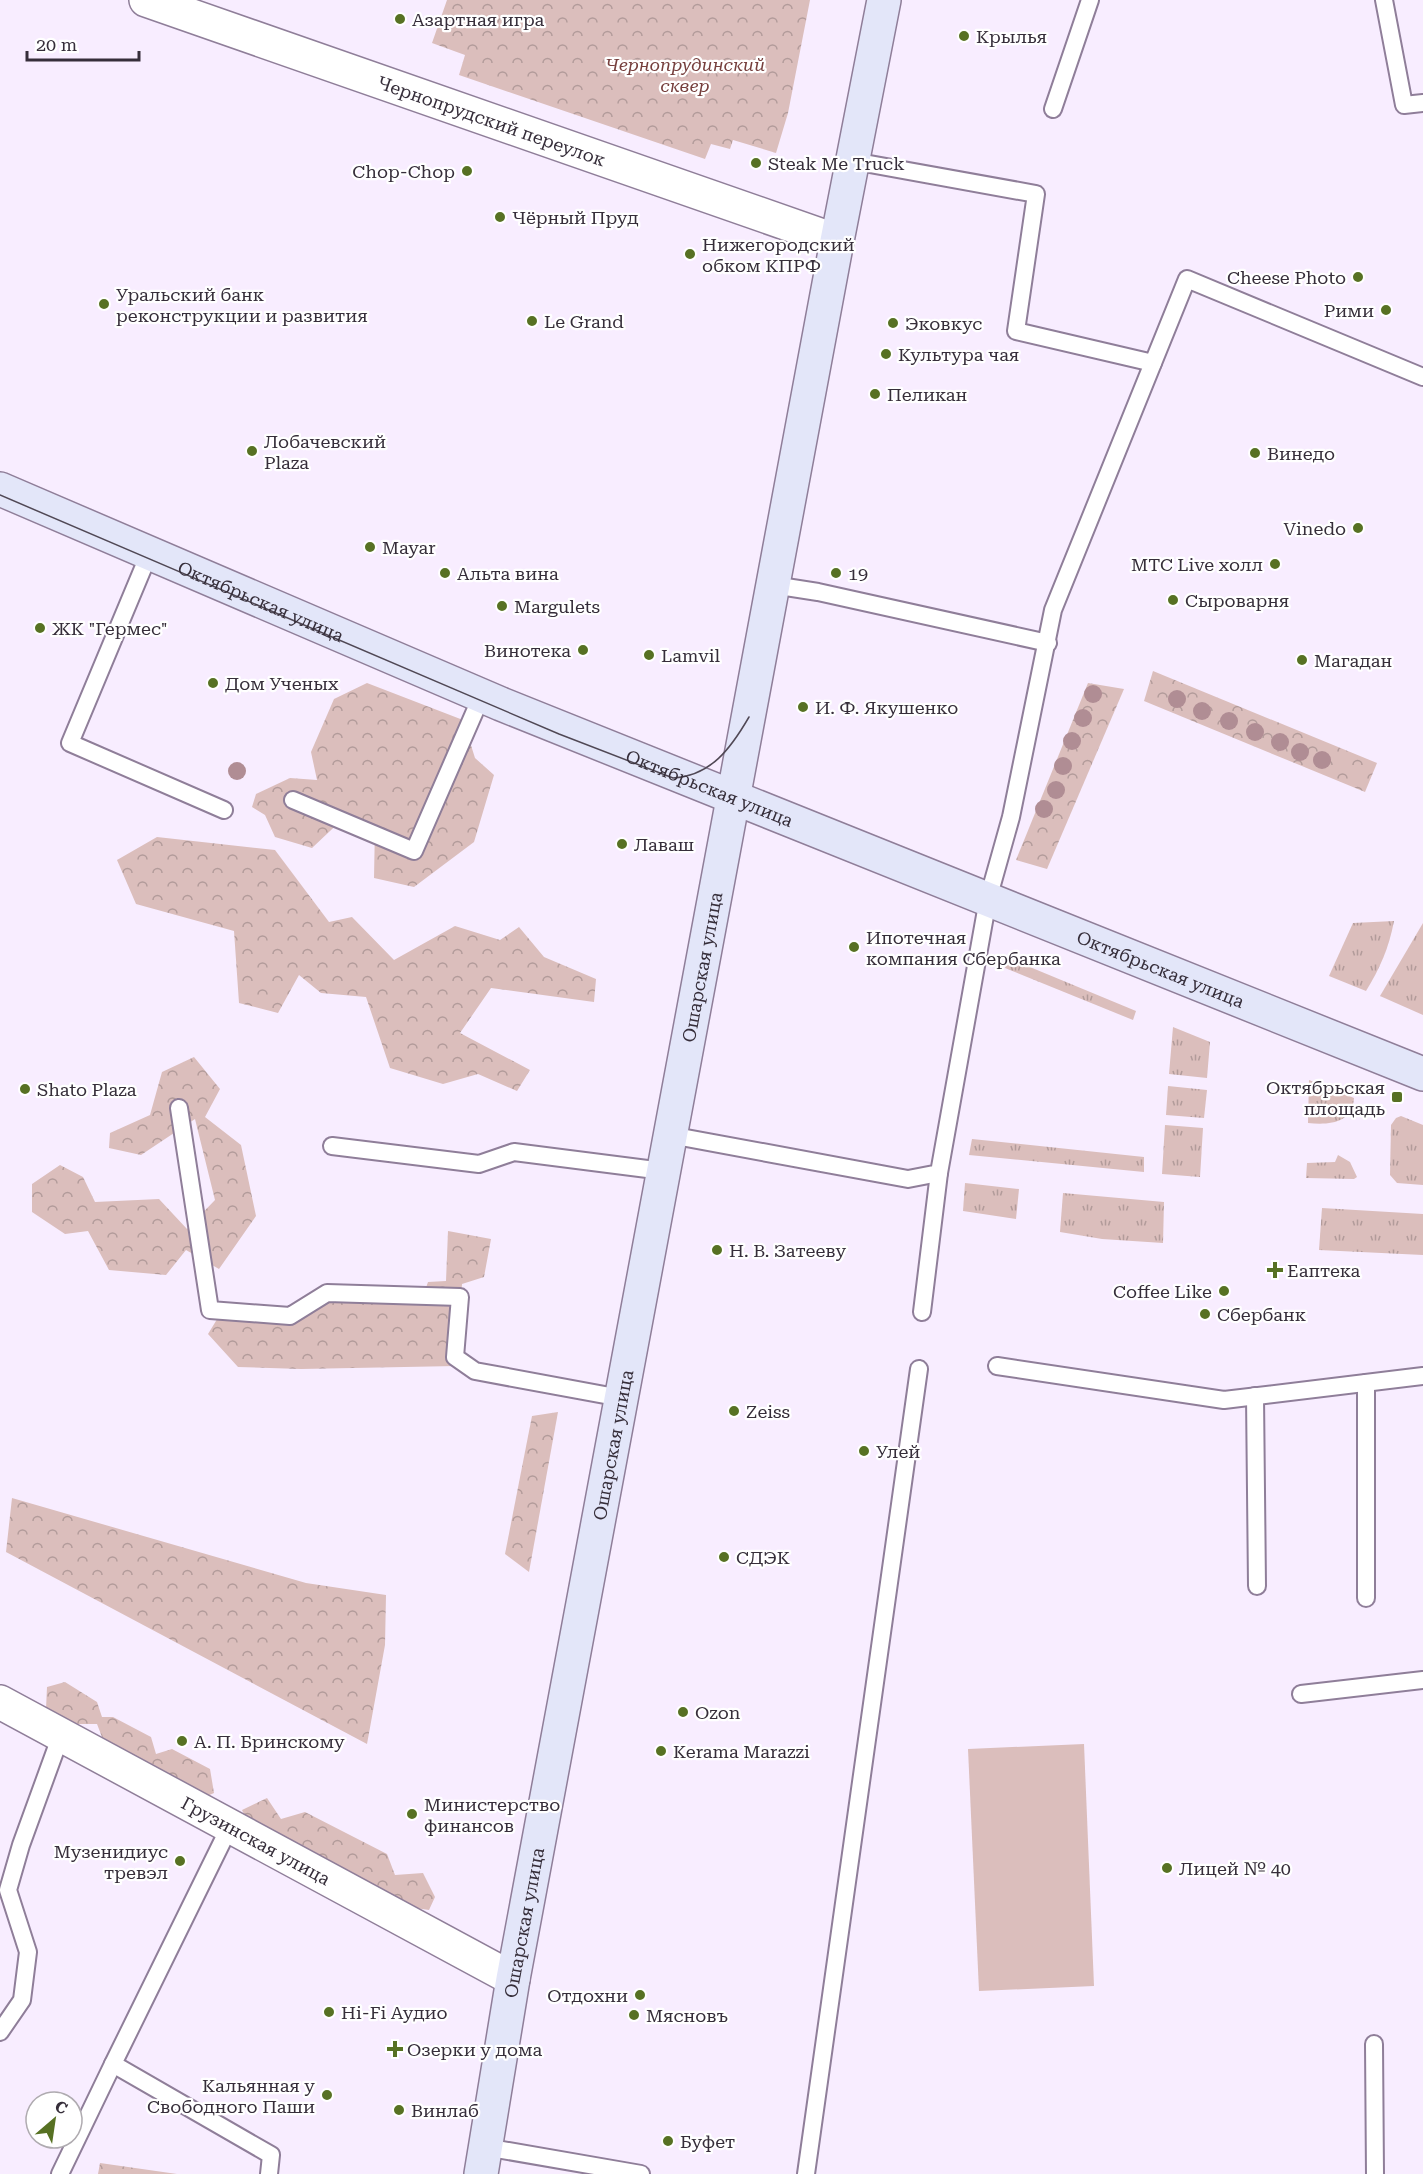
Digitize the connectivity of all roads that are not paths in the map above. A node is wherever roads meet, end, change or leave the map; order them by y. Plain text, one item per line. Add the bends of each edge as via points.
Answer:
1 (146, 0) edge
2 (884, 0) edge
3 (1090, 0) edge
4 (1384, 0) edge
5 (1423, 103) edge
6 (1053, 109) dead end
7 (853, 161) junction
8 (837, 240) junction
9 (1153, 363) junction
10 (1423, 377) edge
11 (0, 489) edge
12 (149, 554) junction
13 (773, 585) junction
14 (1048, 643) junction
15 (482, 695) junction
16 (733, 798) junction
17 (293, 800) dead end
18 (224, 810) dead end
19 (988, 899) junction
20 (1423, 1074) edge
21 (179, 1108) dead end
22 (670, 1135) junction
23 (332, 1146) dead end
24 (663, 1171) junction
25 (939, 1173) junction
26 (922, 1312) dead end
27 (997, 1366) dead end
28 (919, 1370) dead end
29 (1423, 1376) edge
30 (1366, 1383) junction
31 (1255, 1396) junction
32 (621, 1398) junction
33 (1257, 1586) dead end
34 (1366, 1598) dead end
35 (1423, 1680) edge
36 (1301, 1694) dead end
37 (0, 1702) edge
38 (61, 1735) junction
39 (230, 1826) junction
40 (513, 1979) junction
41 (0, 2032) edge
42 (1374, 2044) dead end
43 (114, 2064) junction
44 (483, 2160) edge
45 (60, 2174) edge
46 (268, 2174) edge
47 (641, 2174) edge
48 (806, 2174) edge
49 (1374, 2174) edge

1 - 8 street, Чернопрудский переулок
2 - 7 street, Ошарская улица
3 - 6 lane
4 - 5 lane via 1404,105
7 - 8 street, Ошарская улица
7 - 9 lane via 1035,194 1016,331
8 - 13 street, Ошарская улица
9 - 10 lane via 1187,279
9 - 14 lane via 1053,610
11 - 12 street, Октябрьская улица
12 - 15 street, Октябрьская улица
12 - 18 lane via 70,743
13 - 14 lane
13 - 16 street, Ошарская улица
14 - 19 lane via 1011,817
15 - 16 street, Октябрьская улица
15 - 17 lane via 414,851
16 - 19 street, Октябрьская улица
16 - 22 street, Ошарская улица
19 - 20 street, Октябрьская улица
19 - 25 lane
21 - 32 lane via 210,1310 290,1316 327,1293 460,1297 455,1357 475,1371
22 - 24 street, Ошарская улица
22 - 25 lane via 908,1179
23 - 24 lane via 479,1164 514,1152
24 - 32 street, Ошарская улица
25 - 26 lane
27 - 31 lane via 1224,1400
28 - 48 lane
29 - 30 lane
30 - 31 lane
30 - 34 lane
31 - 33 lane
32 - 40 street, Ошарская улица
35 - 36 lane
37 - 38 street, Грузинская улица
38 - 39 street, Грузинская улица
38 - 41 lane via 8,1890 28,1952 22,2000
39 - 40 street, Грузинская улица
39 - 43 lane
40 - 44 street, Ошарская улица
42 - 49 lane
43 - 45 lane
43 - 46 lane via 271,2155
44 - 47 lane

